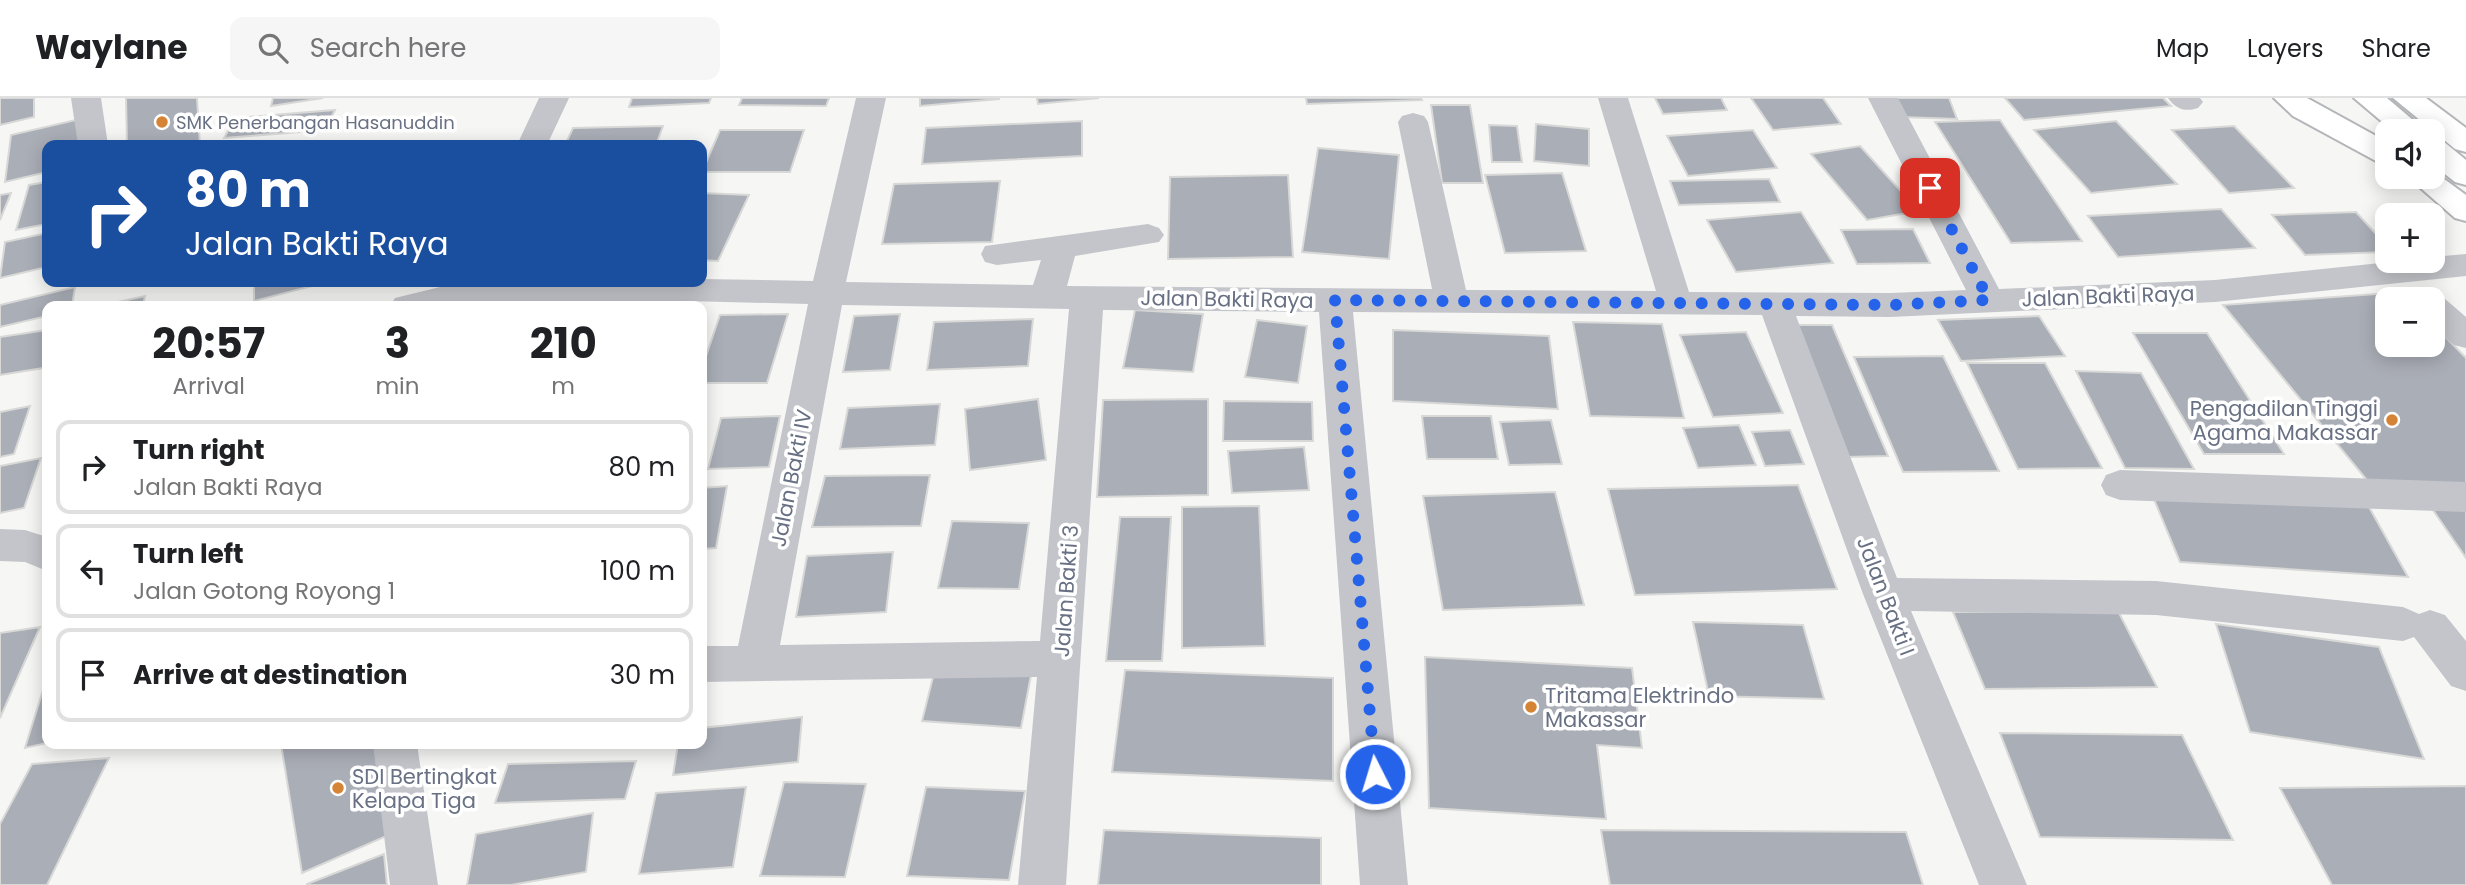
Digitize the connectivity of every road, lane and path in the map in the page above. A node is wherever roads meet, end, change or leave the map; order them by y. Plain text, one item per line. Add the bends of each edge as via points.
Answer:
1 (86, 98) edge
2 (554, 98) edge
3 (872, 98) edge
4 (1613, 98) edge
5 (1883, 98) edge
6 (2288, 98) edge
7 (2326, 98) edge
8 (2369, 98) edge
9 (2408, 98) edge
10 (2431, 98) edge
11 (2396, 119) edge
12 (1413, 122) dead end
13 (2466, 125) edge
14 (2375, 137) edge
15 (92, 140) edge
16 (533, 140) edge
17 (2466, 143) edge
18 (2375, 148) edge
19 (2445, 158) edge
20 (2466, 175) edge
21 (2439, 189) edge
22 (2466, 211) edge
23 (1148, 235) dead end
24 (1062, 247) junction
25 (998, 254) dead end
26 (2466, 265) edge
27 (827, 292) junction
28 (1047, 297) junction
29 (1087, 298) junction
30 (2466, 298) edge
31 (1335, 300) junction
32 (1989, 300) junction
33 (435, 301) edge
34 (2445, 301) edge
35 (1452, 302) junction
36 (1676, 303) junction
37 (1775, 305) junction
38 (2445, 316) edge
39 (2466, 336) edge
40 (2120, 485) dead end
41 (2466, 497) edge
42 (0, 545) edge
43 (42, 551) edge
44 (1883, 594) junction
45 (1061, 659) junction
46 (707, 664) edge
47 (755, 665) junction
48 (2466, 673) edge
49 (396, 749) edge
50 (414, 885) edge
51 (1042, 885) edge
52 (1384, 885) edge
53 (2003, 885) edge

1 - 15 street
2 - 16 street
3 - 27 street, Jalan Bakti IV
4 - 36 street
5 - 32 street
6 - 18 highway
7 - 14 highway
8 - 11 highway
9 - 17 highway
10 - 13 highway
12 - 35 street
19 - 20 highway
21 - 22 highway
23 - 24 street
24 - 25 street
24 - 28 street
26 - 32 street, Jalan Bakti Raya via 2215,291
27 - 28 street, Jalan Bakti Raya
27 - 33 street, Jalan Bakti Raya via 686,290
27 - 47 street, Jalan Bakti IV
28 - 29 street, Jalan Bakti Raya
29 - 31 street, Jalan Bakti Raya
29 - 45 street, Jalan Bakti 3
30 - 34 street
31 - 35 street, Jalan Bakti Raya
31 - 52 street
32 - 37 street, Jalan Bakti Raya
35 - 36 street, Jalan Bakti Raya
36 - 37 street, Jalan Bakti Raya
37 - 44 street, Jalan Bakti I
38 - 39 street
40 - 41 street
42 - 43 street via 17,544
44 - 48 street via 2156,598 2416,625
44 - 53 street, Jalan Bakti I
45 - 47 street
45 - 51 street, Jalan Bakti 3
46 - 47 street
49 - 50 street

